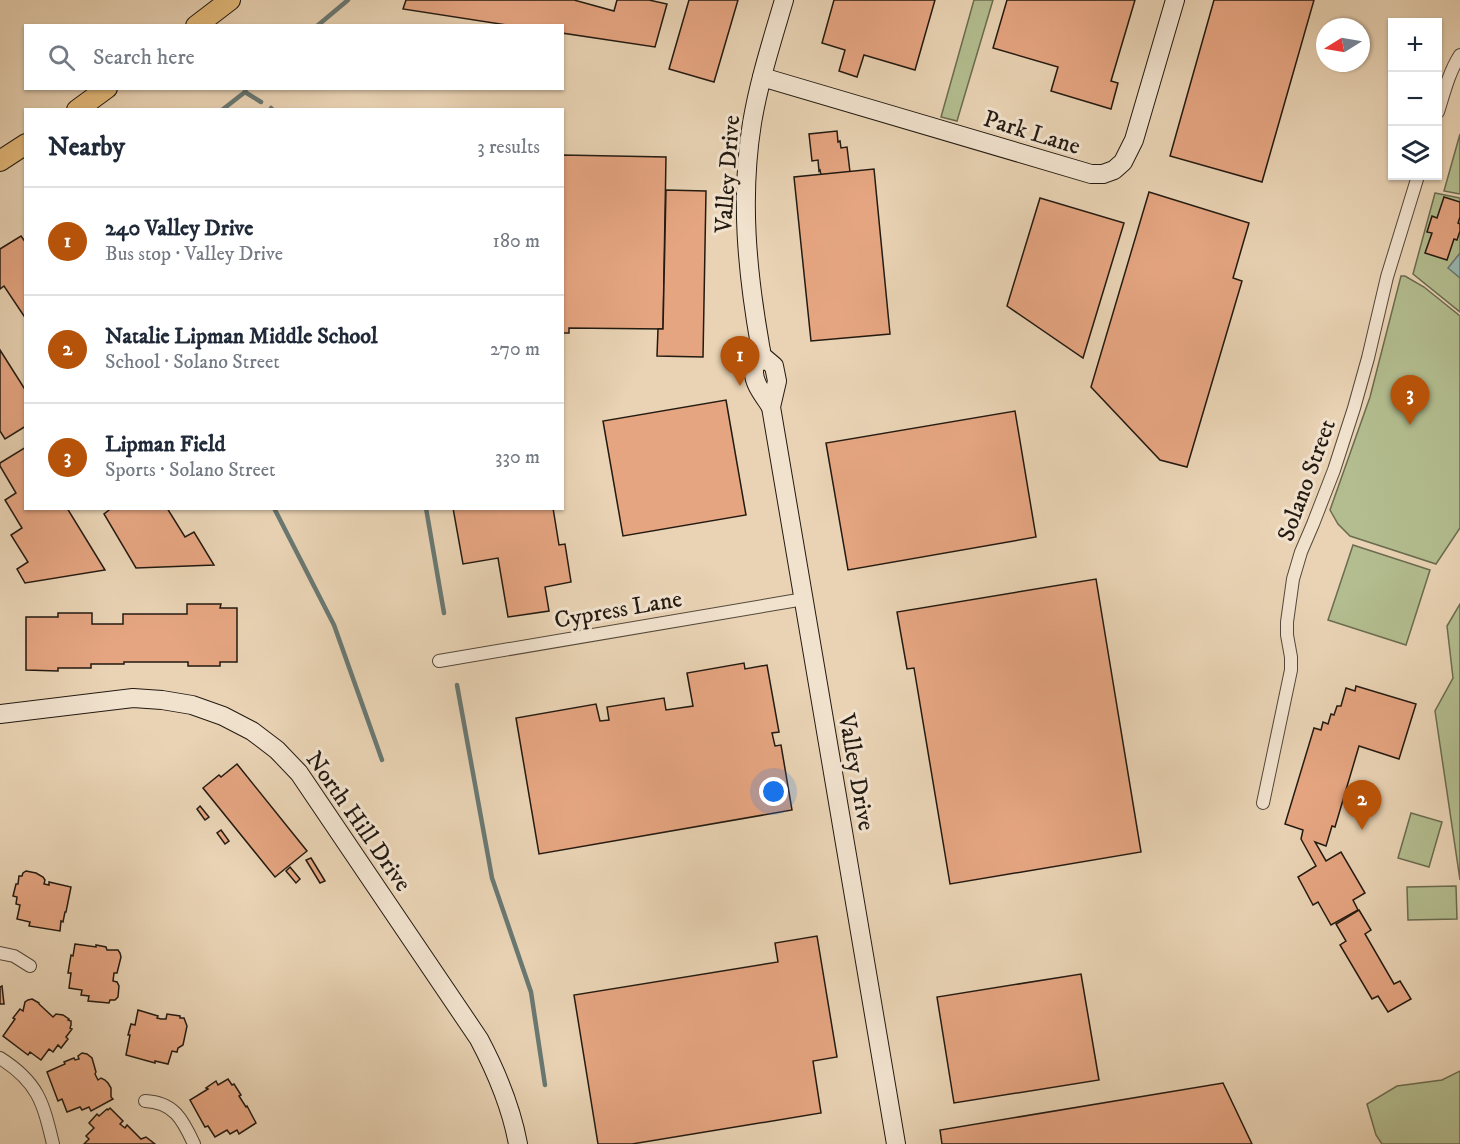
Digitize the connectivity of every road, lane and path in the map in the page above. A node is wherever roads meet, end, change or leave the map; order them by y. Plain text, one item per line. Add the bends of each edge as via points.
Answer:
1 (230, 0) edge
2 (784, 0) edge
3 (1175, 0) edge
4 (199, 24) edge
5 (1460, 55) edge
6 (762, 76) junction
7 (104, 90) edge
8 (1442, 97) edge
9 (80, 108) edge
10 (24, 145) edge
11 (0, 161) edge
12 (1417, 180) edge
13 (804, 599) junction
14 (439, 661) dead end
15 (0, 714) edge
16 (1263, 803) dead end
17 (0, 953) edge
18 (30, 966) dead end
19 (0, 1058) edge
20 (146, 1101) dead end
21 (54, 1144) edge
22 (194, 1144) edge
23 (518, 1144) edge
24 (896, 1144) edge

1 - 4 main road
2 - 6 street, Valley Drive
3 - 6 street, Park Lane via 1134,140 1123,162 1103,174 1091,174
5 - 8 street
6 - 13 street, Valley Drive via 747,156 745,221 761,355 753,370 771,407
7 - 9 main road
10 - 11 main road
12 - 16 street, Solano Street via 1354,408 1293,579 1287,622 1291,670
13 - 14 street, Cypress Lane
13 - 24 street, Valley Drive
15 - 23 street, North Hill Drive via 133,698 162,700 223,716 277,750 299,773 479,1039 495,1069
17 - 18 street
19 - 21 street via 24,1075 35,1089
20 - 22 street via 170,1107

